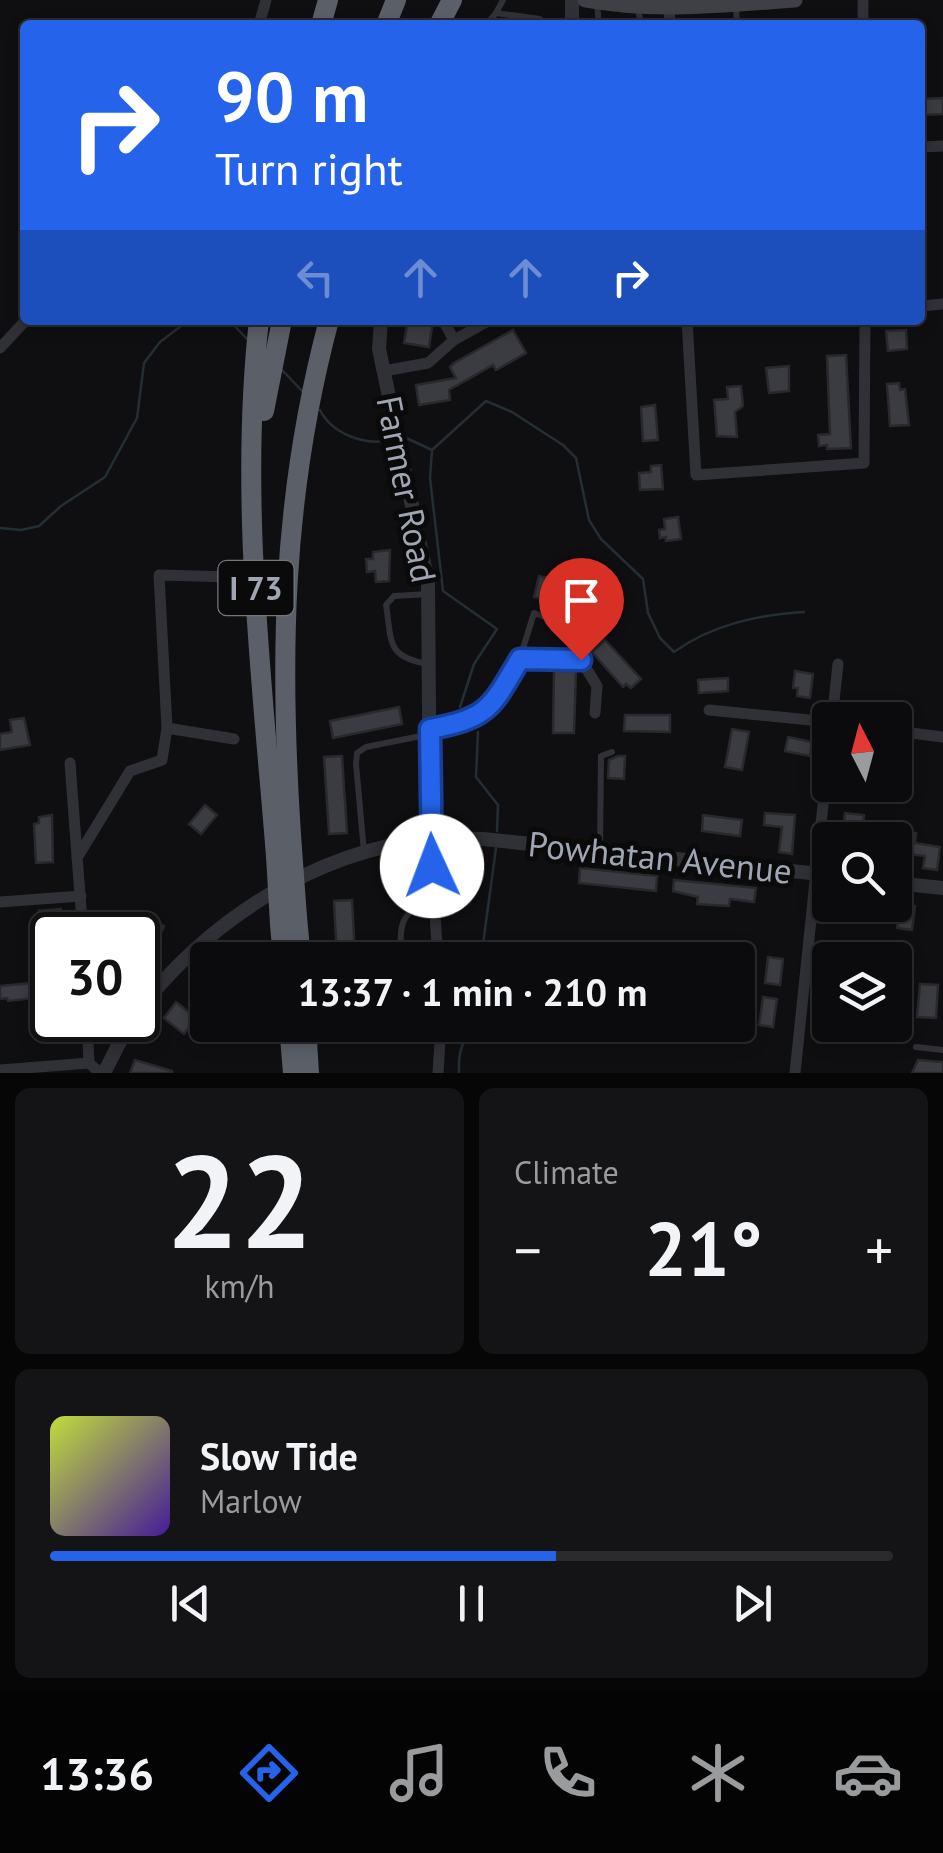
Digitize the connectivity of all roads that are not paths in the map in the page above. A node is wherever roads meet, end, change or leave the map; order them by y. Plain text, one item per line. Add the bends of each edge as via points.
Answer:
1 (503, 0) edge
2 (791, 0) edge
3 (591, 1) edge
4 (726, 3) edge
5 (638, 6) junction
6 (669, 7) junction
7 (496, 14) junction
8 (491, 20) edge
9 (540, 20) edge
10 (639, 20) edge
11 (670, 20) edge
12 (21, 325) edge
13 (259, 325) edge
14 (281, 325) edge
15 (315, 325) edge
16 (327, 325) edge
17 (381, 325) edge
18 (446, 325) edge
19 (481, 325) edge
20 (688, 325) edge
21 (864, 325) edge
22 (454, 340) junction
23 (0, 348) edge
24 (384, 372) junction
25 (296, 469) junction
26 (252, 530) junction
27 (232, 576) dead end
28 (429, 594) junction
29 (562, 622) dead end
30 (520, 659) junction
31 (430, 664) junction
32 (838, 664) dead end
33 (833, 702) edge
34 (709, 710) dead end
35 (595, 713) dead end
36 (812, 719) edge
37 (167, 728) junction
38 (430, 732) junction
39 (912, 733) edge
40 (943, 737) edge
41 (234, 739) dead end
42 (612, 752) dead end
43 (70, 763) dead end
44 (430, 839) junction
45 (600, 850) junction
46 (284, 852) junction
47 (364, 854) junction
48 (77, 858) junction
49 (812, 874) edge
50 (912, 885) edge
51 (943, 888) edge
52 (434, 894) junction
53 (81, 896) junction
54 (0, 902) edge
55 (82, 912) edge
56 (289, 920) junction
57 (816, 922) edge
58 (286, 942) edge
59 (296, 942) edge
60 (402, 942) edge
61 (437, 942) edge
62 (160, 986) edge
63 (88, 1042) edge
64 (119, 1042) edge
65 (290, 1042) edge
66 (307, 1042) edge
67 (440, 1042) edge
68 (916, 1047) dead end
69 (943, 1050) edge
70 (89, 1062) junction
71 (0, 1070) edge
72 (102, 1073) edge
73 (293, 1073) edge
74 (309, 1073) edge
75 (438, 1073) edge
76 (795, 1073) edge

1 - 7 lane
2 - 4 main road
3 - 5 main road
4 - 6 main road
5 - 6 main road
5 - 10 lane
6 - 11 street
7 - 8 lane
7 - 9 lane
12 - 23 street
13 - 26 highway, I 73
14 - 26 highway via 266,388
15 - 25 highway
16 - 25 highway, I 73
17 - 24 street, Farmer Road
18 - 22 street
19 - 22 street
20 - 21 street via 696,475 864,463
22 - 24 street via 428,363
24 - 28 street, Farmer Road
25 - 46 highway, I 73 via 283,649
26 - 46 highway, I 73
27 - 37 street via 159,575
28 - 31 street, Farmer Road
28 - 31 lane via 394,596 386,605 400,658
29 - 30 lane via 534,613
30 - 35 street via 581,660 597,686
30 - 38 street via 490,707
31 - 38 street, Farmer Road
32 - 33 street
34 - 36 street
37 - 41 street
37 - 48 street via 162,760 130,770
38 - 44 street, Farmer Road
38 - 47 lane via 357,753
39 - 40 street
42 - 45 lane via 601,756
43 - 48 street
44 - 45 street, Powhatan Avenue
44 - 47 street, Powhatan Avenue
44 - 52 street
45 - 49 street, Powhatan Avenue
46 - 56 highway, I 73, bridge
47 - 62 street, Powhatan Avenue via 262,898 192,949
48 - 53 street
50 - 51 street
52 - 60 lane via 402,919
52 - 61 street
53 - 54 street
53 - 55 street
56 - 58 highway, I 73
56 - 59 highway, I 73
57 - 76 street
63 - 70 street
64 - 72 street
65 - 73 highway
66 - 74 highway
67 - 75 street
68 - 69 lane
70 - 71 street
70 - 72 street

